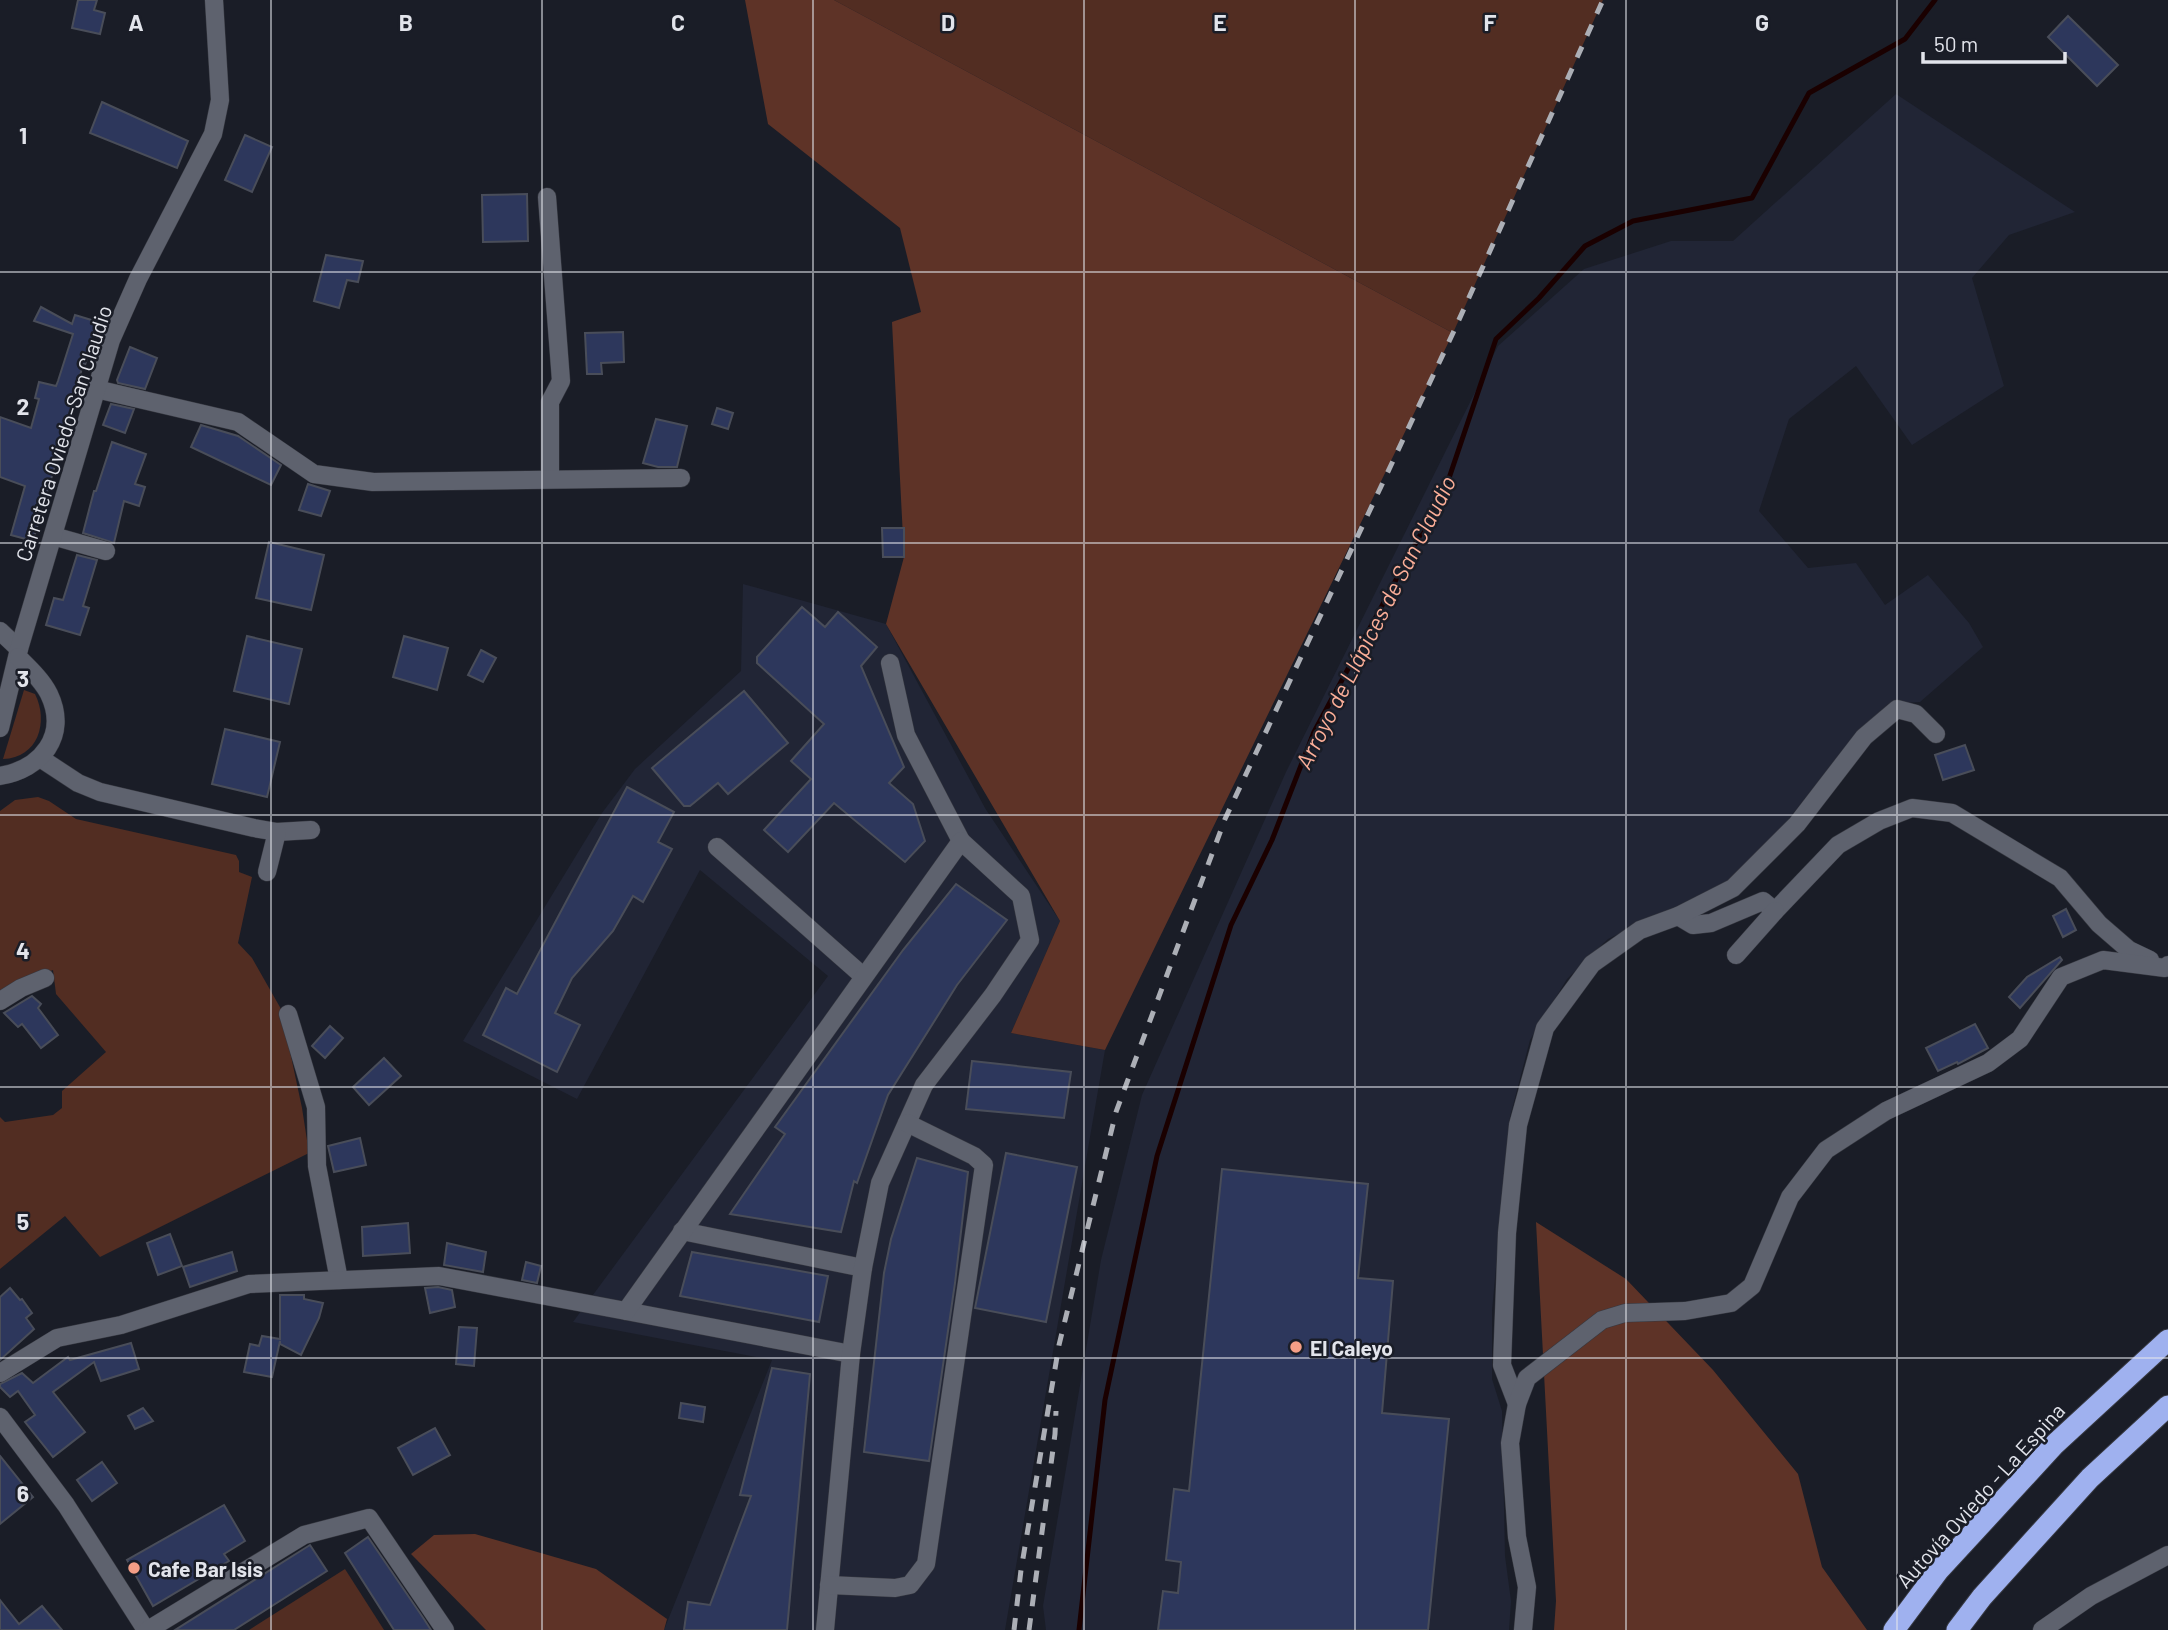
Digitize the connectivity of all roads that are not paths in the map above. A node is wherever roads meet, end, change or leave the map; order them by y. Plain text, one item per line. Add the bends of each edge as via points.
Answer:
1 (214, 0) edge
2 (547, 197) dead end
3 (96, 389) junction
4 (681, 478) dead end
5 (550, 479) junction
6 (53, 536) junction
7 (106, 551) dead end
8 (0, 631) edge
9 (19, 653) junction
10 (890, 663) dead end
11 (0, 728) edge
12 (1936, 734) dead end
13 (40, 758) junction
14 (0, 776) edge
15 (311, 830) dead end
16 (277, 832) junction
17 (961, 841) junction
18 (717, 847) dead end
19 (267, 872) dead end
20 (1775, 911) junction
21 (1678, 916) junction
22 (1736, 955) dead end
23 (2167, 966) edge
24 (863, 976) junction
25 (45, 978) dead end
26 (0, 1001) edge
27 (288, 1014) dead end
28 (907, 1123) junction
29 (682, 1231) junction
30 (863, 1268) junction
31 (338, 1280) junction
32 (626, 1311) junction
33 (2168, 1340) edge
34 (851, 1354) junction
35 (0, 1373) edge
36 (1517, 1404) junction
37 (2168, 1406) edge
38 (0, 1417) edge
39 (2168, 1555) edge
40 (829, 1585) junction
41 (147, 1630) edge
42 (445, 1630) edge
43 (825, 1630) edge
44 (1523, 1630) edge
45 (1894, 1630) edge
46 (1957, 1630) edge
47 (2042, 1630) edge

1 - 3 street, Carretera Oviedo-San Claudio via 220,100 213,134 138,279
2 - 5 street via 561,381 550,402
3 - 5 street via 238,422 314,474 373,482
3 - 6 street, Carretera Oviedo-San Claudio
4 - 5 street
6 - 7 street
6 - 9 street, Carretera Oviedo-San Claudio
8 - 9 street
9 - 11 street, Carretera Oviedo-San Claudio
9 - 13 street via 55,709 55,730
10 - 17 street via 906,734
12 - 21 street via 1916,714 1897,709 1864,737 1797,824 1733,888
13 - 14 street via 27,769
13 - 16 street via 100,792
15 - 16 street
16 - 19 street
17 - 24 street
17 - 28 street via 1021,896 1030,940 924,1085
18 - 24 street
20 - 21 street via 1763,901 1711,922 1693,925
20 - 22 street
20 - 23 street via 1838,845 1879,821 1912,808 1952,813 2060,878 2099,924 2129,950
21 - 36 street via 1640,930 1592,964 1545,1028 1518,1125 1507,1233 1502,1365
23 - 36 street via 2103,960 2061,976 2020,1039 1987,1063 1886,1111 1826,1150 1790,1197 1752,1286 1731,1303 1685,1311 1625,1313 1602,1320 1527,1378
24 - 29 street
25 - 26 street
27 - 31 street via 316,1107 317,1166
28 - 30 street via 880,1184
28 - 40 street via 984,1165 926,1564 910,1585
29 - 30 street
29 - 32 street
30 - 34 street
31 - 32 street via 439,1276
31 - 35 street via 249,1284 121,1325 57,1338
32 - 34 street
33 - 45 highway, Autovía Oviedo - La Espina via 2054,1444 1938,1571
34 - 40 street
36 - 44 street via 1510,1443 1517,1537 1527,1587
37 - 46 highway via 2090,1478
38 - 41 street via 66,1505
39 - 47 street via 2091,1596
40 - 43 street
41 - 42 street via 304,1535 369,1518

